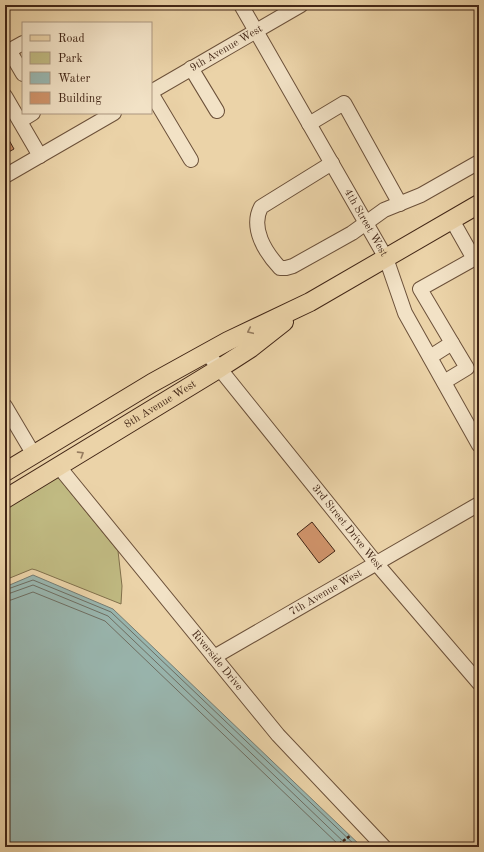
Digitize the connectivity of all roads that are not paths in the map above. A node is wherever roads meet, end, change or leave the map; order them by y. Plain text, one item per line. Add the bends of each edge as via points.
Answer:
1 (241, 5) edge
2 (301, 5) edge
3 (256, 31) junction
4 (22, 44) edge
5 (7, 52) edge
6 (191, 68) junction
7 (22, 73) edge
8 (152, 91) edge
9 (152, 94) edge
10 (5, 96) edge
11 (216, 111) dead end
12 (31, 114) edge
13 (112, 114) edge
14 (20, 121) junction
15 (309, 124) junction
16 (40, 156) junction
17 (191, 160) dead end
18 (479, 162) edge
19 (332, 163) junction
20 (5, 176) edge
21 (400, 204) junction
22 (479, 204) edge
23 (452, 220) junction
24 (366, 223) junction
25 (476, 257) edge
26 (386, 258) junction
27 (310, 302) junction
28 (452, 343) junction
29 (207, 353) junction
30 (430, 357) junction
31 (220, 368) junction
32 (444, 382) junction
33 (152, 383) junction
34 (5, 406) edge
35 (479, 445) edge
36 (34, 454) junction
37 (60, 466) junction
38 (5, 472) edge
39 (5, 488) edge
40 (5, 499) edge
41 (479, 504) edge
42 (376, 563) junction
43 (214, 657) junction
44 (479, 682) edge
45 (384, 847) edge

1 - 3 street, 4th Street West
2 - 3 street, 9th Avenue West
3 - 6 street, 9th Avenue West
3 - 15 street, 4th Street West
4 - 5 street
5 - 7 street
6 - 8 street, 9th Avenue West
6 - 11 street
9 - 17 street
10 - 14 street
12 - 14 street
13 - 16 street
14 - 16 street
15 - 19 street, 4th Street West
15 - 21 street via 344,103
16 - 20 street
18 - 21 street
19 - 24 street, 4th Street West
19 - 24 street via 261,207 257,221 259,234 272,259 280,268 293,266
21 - 24 street via 384,210
22 - 23 main road, 8th Avenue West
23 - 25 street
23 - 26 main road, 8th Avenue West
24 - 26 street, 4th Street West
25 - 28 street via 420,289
26 - 27 main road, 8th Avenue West
26 - 30 street, 4th Street West via 405,313
27 -> 29 main road, 8th Avenue West
27 - 31 main road, 8th Avenue West via 251,348
28 - 30 street
28 - 32 street via 467,368
29 - 31 street, 3rd Street Drive West
29 - 33 main road, 8th Avenue West
30 - 32 street, 4th Street West
37 -> 31 main road, 8th Avenue West
31 - 42 street, 3rd Street Drive West
32 - 35 street, 4th Street West
33 - 36 main road, 8th Avenue West
33 - 37 main road via 119,414 68,446 62,454
34 - 36 street
36 - 38 main road, 8th Avenue West
36 - 39 main road via 32,464 26,473
37 - 40 main road, 8th Avenue West
37 - 43 street, Riverside Drive
41 - 42 street, 7th Avenue West
42 - 43 street, 7th Avenue West
42 - 44 street, 3rd Street Drive West
43 - 45 street, Riverside Drive via 278,735

